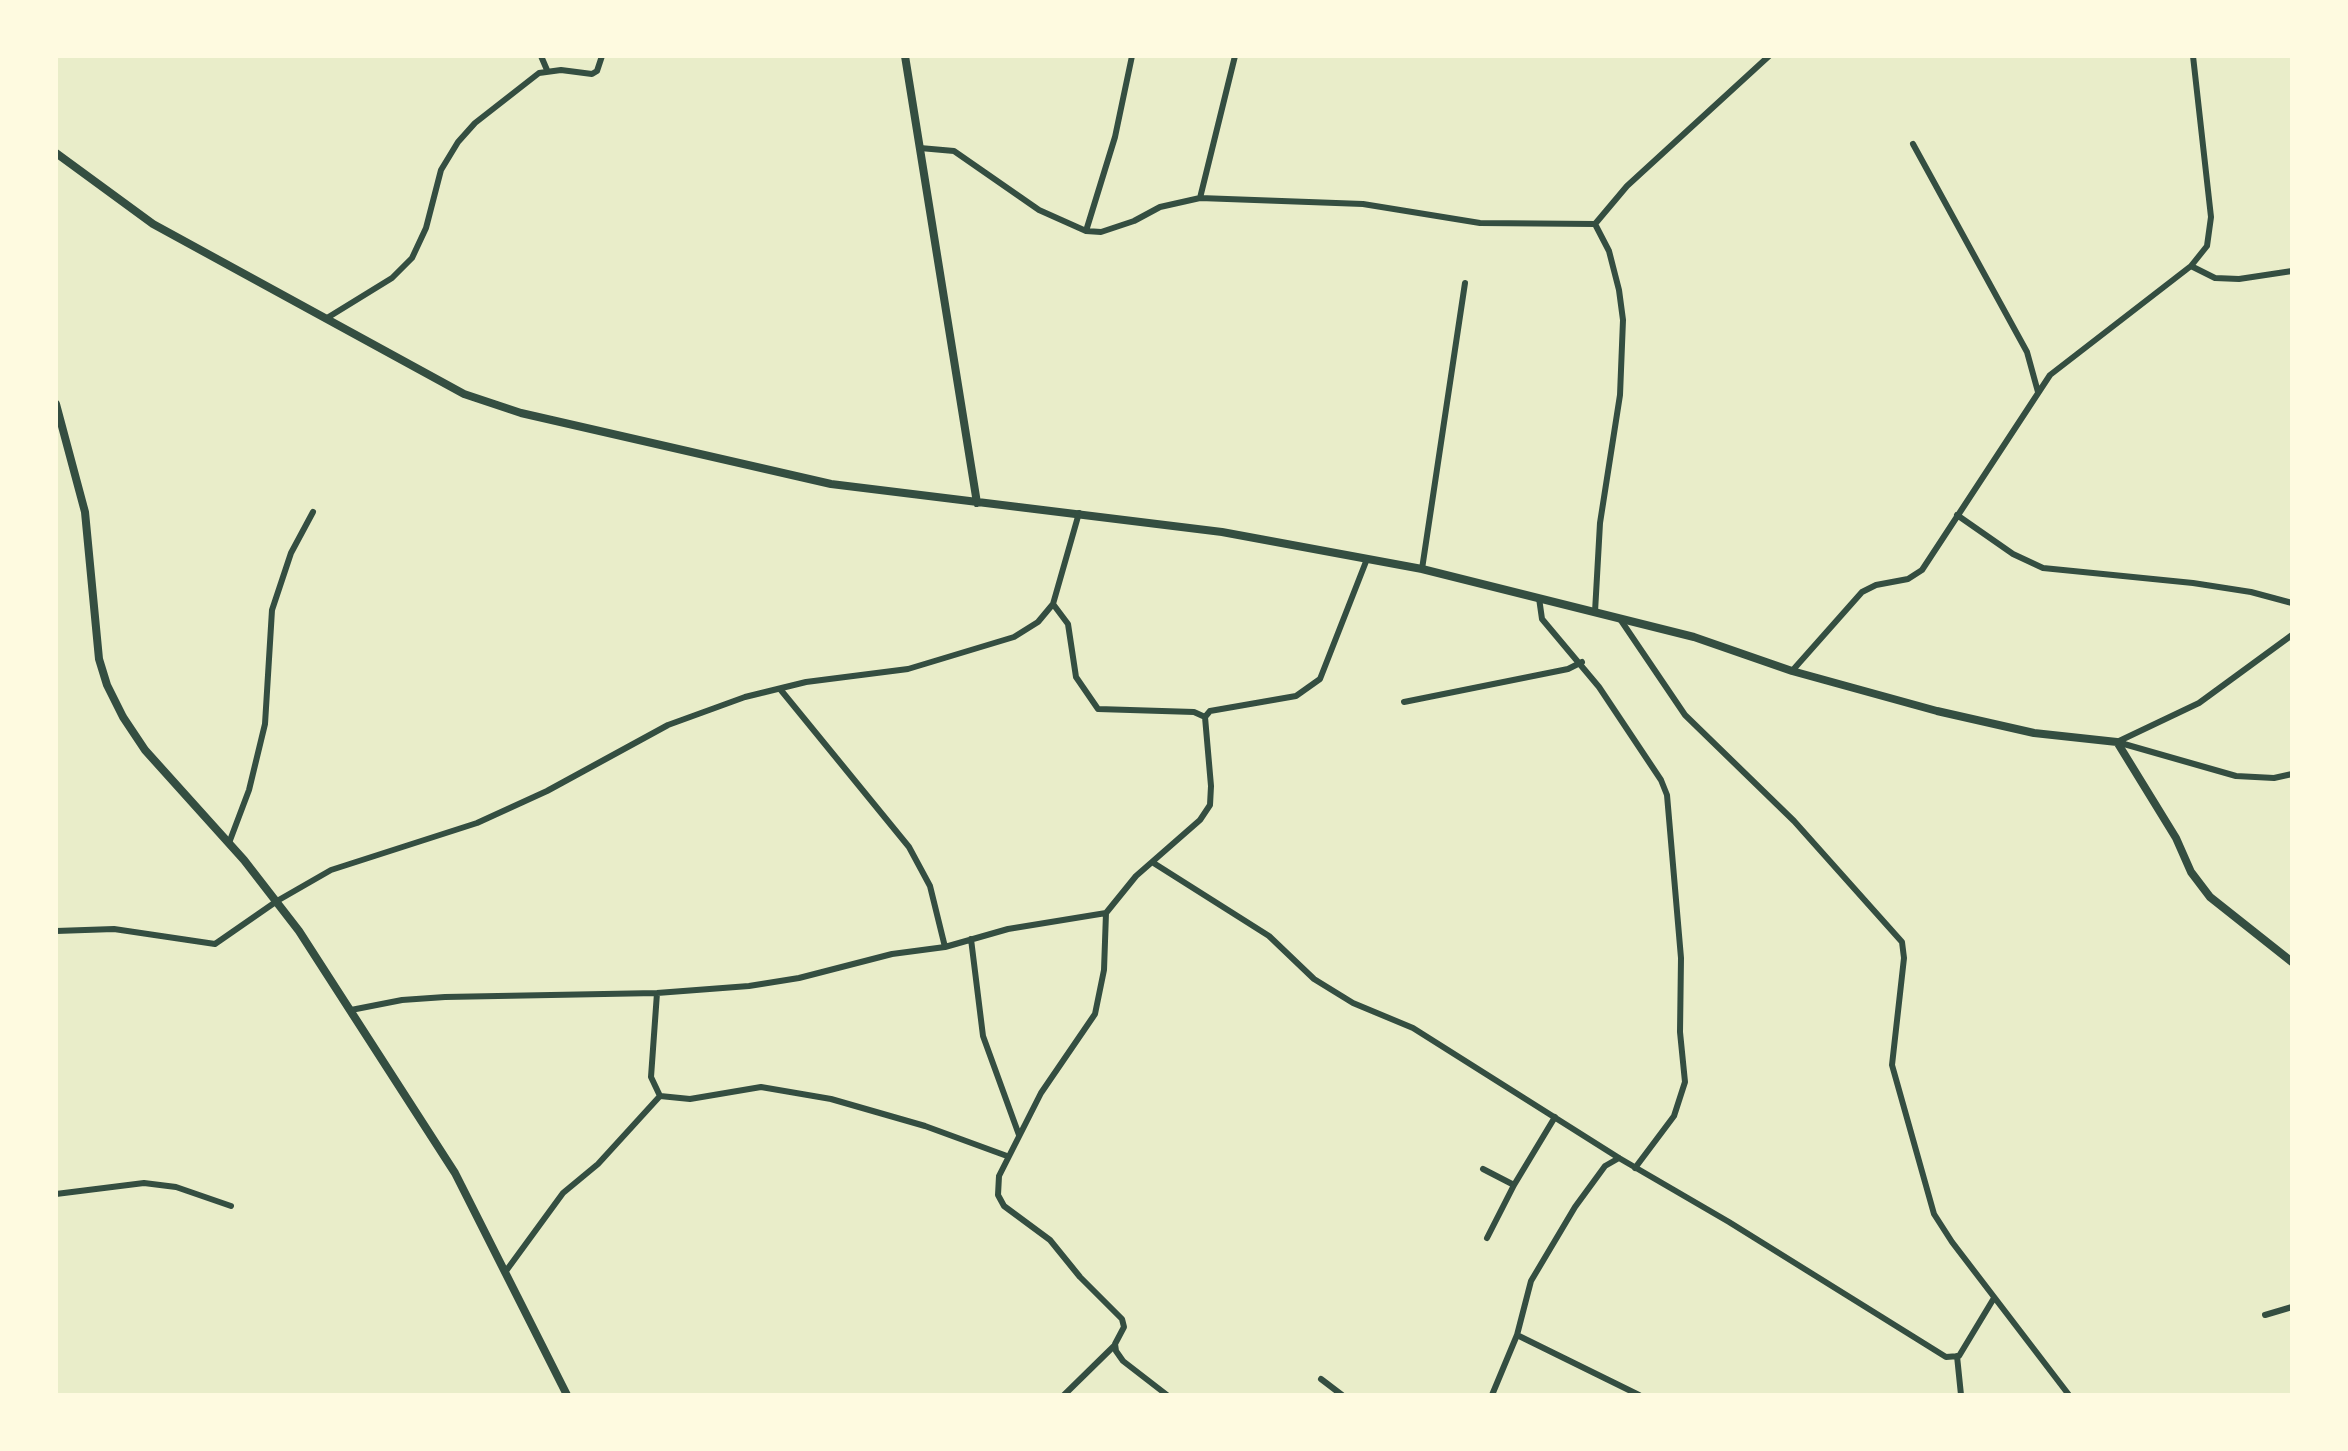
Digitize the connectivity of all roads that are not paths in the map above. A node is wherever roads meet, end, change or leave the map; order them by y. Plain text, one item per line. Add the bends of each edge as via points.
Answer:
1 (541, 56) edge
2 (602, 56) edge
3 (905, 56) edge
4 (1132, 56) edge
5 (1235, 56) edge
6 (1769, 56) edge
7 (2193, 56) edge
8 (547, 70) junction
9 (1913, 144) dead end
10 (920, 148) junction
11 (56, 153) edge
12 (1200, 198) junction
13 (1595, 224) junction
14 (1086, 231) junction
15 (2191, 266) junction
16 (2292, 271) edge
17 (1465, 283) dead end
18 (327, 318) junction
19 (2038, 392) junction
20 (56, 404) edge
21 (977, 503) junction
22 (313, 512) dead end
23 (1079, 513) junction
24 (1957, 515) junction
25 (1367, 559) junction
26 (1422, 569) junction
27 (1539, 598) junction
28 (2292, 603) edge
29 (1053, 604) junction
30 (1595, 612) junction
31 (1620, 619) junction
32 (2292, 635) edge
33 (1582, 662) junction
34 (1792, 671) junction
35 (780, 689) junction
36 (1404, 702) dead end
37 (1205, 718) junction
38 (2117, 743) junction
39 (2292, 774) edge
40 (229, 843) junction
41 (1152, 862) junction
42 (277, 901) junction
43 (1106, 913) junction
44 (56, 931) edge
45 (971, 939) junction
46 (945, 947) junction
47 (2292, 962) edge
48 (657, 993) junction
49 (351, 1010) junction
50 (660, 1096) junction
51 (1555, 1117) junction
52 (1019, 1135) junction
53 (1007, 1156) junction
54 (1619, 1158) junction
55 (1635, 1168) junction
56 (1483, 1169) dead end
57 (1514, 1185) junction
58 (56, 1194) edge
59 (231, 1206) dead end
60 (1487, 1238) dead end
61 (506, 1271) junction
62 (1994, 1298) junction
63 (2292, 1307) edge
64 (2265, 1315) dead end
65 (1517, 1335) junction
66 (1115, 1344) junction
67 (1957, 1356) junction
68 (1321, 1379) dead end
69 (567, 1395) edge
70 (1064, 1395) edge
71 (1167, 1395) edge
72 (1342, 1395) edge
73 (1492, 1395) edge
74 (1639, 1395) edge
75 (1961, 1395) edge
76 (2069, 1395) edge

1 - 8 street
2 - 8 street via 592,74
3 - 10 street
4 - 14 street via 1115,136
5 - 12 street
6 - 13 street via 1627,186
7 - 15 street via 2211,235
8 - 18 street via 486,114 458,142 441,170 426,228 412,258 392,278
9 - 19 street via 2027,352
10 - 14 street via 954,150 1039,210
10 - 21 street
11 - 18 street via 153,224
12 - 13 street via 1363,205 1480,223
12 - 14 street via 1160,207 1101,232
13 - 30 street via 1609,251 1623,320 1620,396 1600,523
15 - 16 street via 2215,278
15 - 19 street via 2050,375
17 - 26 street
18 - 21 street via 464,394 521,414 831,484
19 - 24 street
20 - 40 street via 85,512 99,659 107,685 145,750
21 - 23 street
22 - 40 street via 291,553 272,610 265,724 249,790
23 - 25 street via 1222,532
23 - 29 street
24 - 28 street via 2013,554 2043,568 2193,583
24 - 34 street via 1922,570 1908,579 1862,592
25 - 26 street
25 - 37 street via 1320,679 1296,696 1210,710
26 - 27 street
27 - 30 street
27 - 33 street via 1542,619
29 - 35 street via 1038,622 1014,637 934,663
29 - 37 street via 1068,624 1076,677 1098,709 1194,712
30 - 31 street
31 - 34 street via 1694,637
31 - 62 street via 1685,715 1794,821 1902,942 1892,1065 1934,1214
32 - 38 street via 2199,703
33 - 36 street via 1568,669
33 - 55 street via 1661,780 1669,811 1685,1082 1674,1116
34 - 38 street via 2034,733
35 - 42 street via 668,725 477,823 331,870
35 - 46 street via 909,847 930,886
37 - 41 street via 1210,804 1200,820
38 - 39 street via 2236,776
38 - 47 street via 2210,897
40 - 42 street
41 - 43 street
41 - 51 street via 1269,936 1314,979 1353,1003 1413,1028
42 - 44 street via 215,944 114,929
42 - 49 street
43 - 45 street
43 - 52 street via 1104,970 1095,1014 1041,1093
45 - 46 street
45 - 52 street via 983,1036
46 - 48 street via 749,986
48 - 49 street via 445,997
48 - 50 street via 651,1077
49 - 61 street via 455,1173
50 - 53 street via 691,1099 761,1087 831,1099
50 - 61 street via 598,1164 563,1193
51 - 54 street
51 - 57 street
52 - 53 street
53 - 66 street via 999,1176 998,1195 1004,1206 1050,1241 1122,1319 1124,1327
54 - 55 street
54 - 65 street via 1597,1176 1531,1281
55 - 67 street via 1946,1357
56 - 57 street
57 - 60 street
58 - 59 street via 144,1183 176,1187
61 - 69 street
62 - 67 street
62 - 76 street
63 - 64 street
65 - 73 street
65 - 74 street
66 - 70 street
66 - 71 street via 1123,1361
67 - 75 street
68 - 72 street

